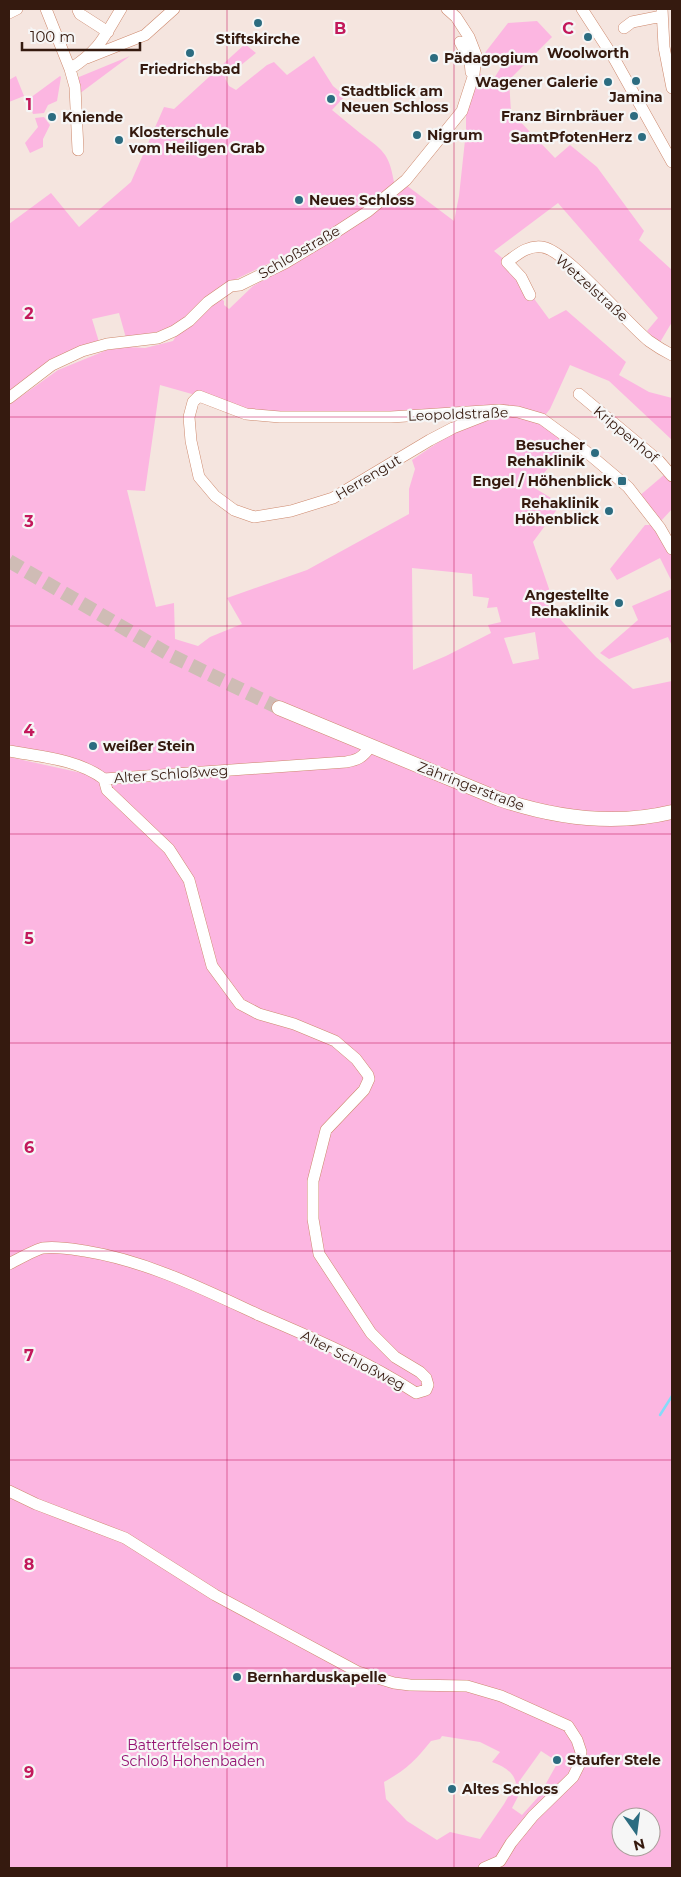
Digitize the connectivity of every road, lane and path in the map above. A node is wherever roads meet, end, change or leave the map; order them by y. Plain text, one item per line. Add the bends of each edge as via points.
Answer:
1 (17, 9) edge
2 (46, 9) edge
3 (121, 9) edge
4 (174, 9) edge
5 (447, 9) edge
6 (582, 9) edge
7 (80, 11) edge
8 (662, 12) edge
9 (9, 14) edge
10 (624, 28) dead end
11 (107, 41) junction
12 (460, 42) dead end
13 (70, 69) junction
14 (473, 79) junction
15 (672, 88) edge
16 (78, 150) dead end
17 (672, 162) edge
18 (530, 295) dead end
19 (672, 355) edge
20 (579, 394) dead end
21 (9, 398) edge
22 (193, 402) joint
23 (500, 410) junction
24 (672, 476) edge
25 (672, 549) edge
26 (279, 708) tunnel mouth
27 (370, 746) junction
28 (9, 750) edge
29 (104, 780) junction
30 (672, 812) edge
31 (9, 1264) edge
32 (9, 1491) edge
33 (484, 1868) edge

1 - 9 street
2 - 13 street
3 - 11 street
4 - 11 street via 145,35 122,44
5 - 14 street, Schloßstraße via 469,37 476,55
6 - 17 street via 615,60
7 - 11 street
8 - 10 street
8 - 15 street via 664,47
11 - 13 street
12 - 14 street via 470,61
13 - 16 street via 76,101
14 - 21 street, Schloßstraße via 462,111 406,180 367,212 285,263 240,285 231,286 174,332 158,338 107,344 82,351 52,365
18 - 19 street, Wetzelstraße via 521,277 507,262 522,251 543,247 551,250 600,292 648,340
20 - 24 street, Krippenhof via 659,461
22 - 23 street, Leopoldstraße via 199,396 246,414 280,416 391,417
22 - 23 street, Herrengut via 189,417 199,477 215,496 234,510 254,517 291,511 333,498 435,437
23 - 25 street, Leopoldstraße via 542,419 582,449 628,487
26 - 27 main road, Zähringerstraße
27 - 29 street, Alter Schloßweg via 363,756 346,762
27 - 30 main road, Zähringerstraße via 499,799 549,814 618,819
28 - 29 street via 74,763 92,770
29 - 31 street, Alter Schloßweg via 108,790 170,850 189,880 212,966 240,1004 335,1041 356,1059 368,1075 364,1090 326,1130 313,1181 313,1219 319,1254 371,1333 395,1357 420,1372 428,1384 426,1390 416,1392 339,1350 141,1264 68,1248 42,1248
32 - 33 street via 125,1538 216,1595 358,1672 394,1683 467,1686 501,1696 568,1726 581,1752 573,1777 533,1816 500,1861

